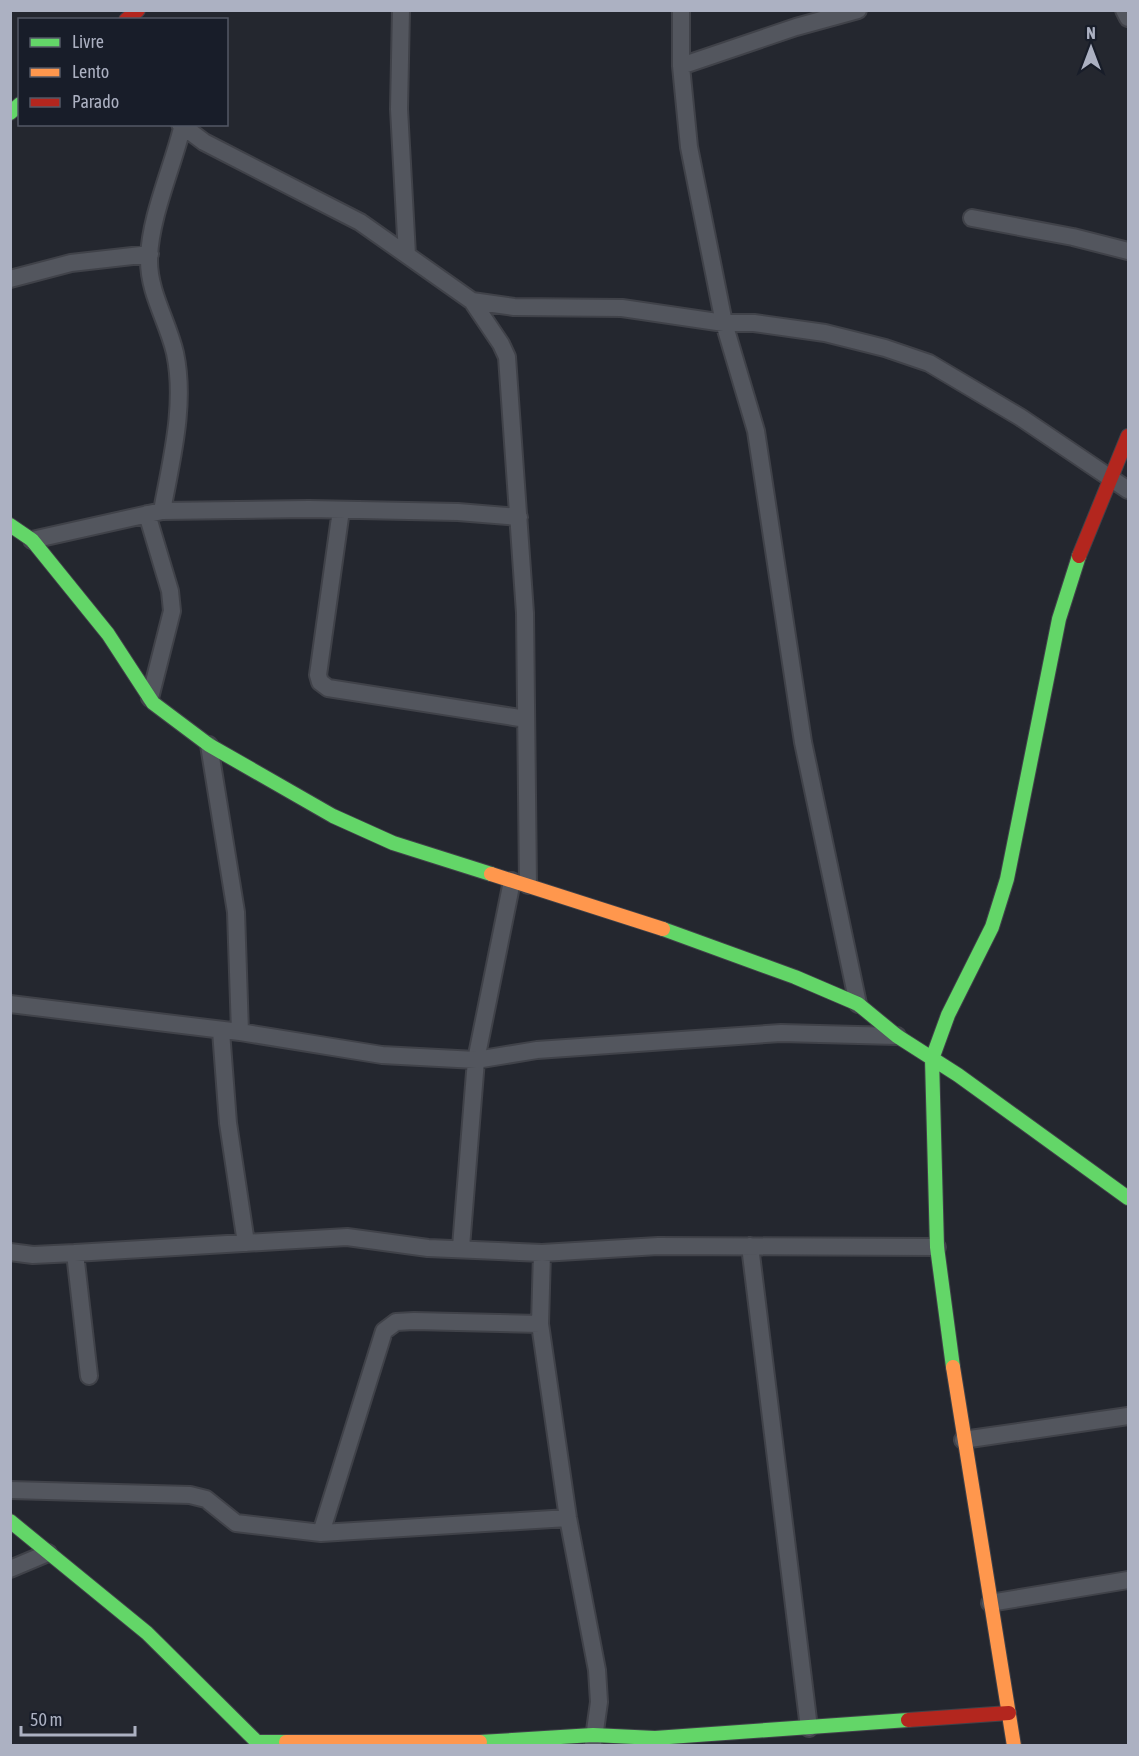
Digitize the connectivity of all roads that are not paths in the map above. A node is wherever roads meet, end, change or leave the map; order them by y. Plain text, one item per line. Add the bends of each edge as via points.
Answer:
1 (401, 10) edge
2 (681, 10) edge
3 (858, 10) edge
4 (1124, 10) edge
5 (1128, 18) edge
6 (681, 66) junction
7 (181, 126) edge
8 (972, 218) dead end
9 (1128, 251) edge
10 (150, 254) junction
11 (408, 255) junction
12 (10, 279) edge
13 (472, 301) junction
14 (724, 323) junction
15 (1128, 436) edge
16 (1110, 480) junction
17 (1128, 490) edge
18 (341, 510) junction
19 (154, 513) junction
20 (519, 517) junction
21 (10, 525) edge
22 (32, 540) junction
23 (150, 698) junction
24 (526, 719) junction
25 (209, 745) junction
26 (520, 883) junction
27 (10, 1004) edge
28 (858, 1004) junction
29 (221, 1031) junction
30 (240, 1032) junction
31 (897, 1036) junction
32 (932, 1059) junction
33 (476, 1060) junction
34 (1128, 1198) edge
35 (246, 1243) junction
36 (750, 1246) junction
37 (461, 1247) junction
38 (937, 1247) junction
39 (10, 1252) edge
40 (542, 1252) junction
41 (75, 1253) junction
42 (540, 1324) junction
43 (89, 1376) dead end
44 (1128, 1416) edge
45 (963, 1440) junction
46 (10, 1490) edge
47 (568, 1518) junction
48 (10, 1521) edge
49 (321, 1533) junction
50 (48, 1553) junction
51 (10, 1569) edge
52 (1128, 1580) edge
53 (990, 1604) junction
54 (1009, 1713) junction
55 (809, 1728) junction
56 (593, 1740) edge
57 (257, 1744) edge
58 (1014, 1746) edge

1 - 11 street via 399,109
2 - 6 street
3 - 6 street
4 - 5 street
6 - 14 street via 689,147
7 - 10 street
7 - 11 street via 263,174 360,222
8 - 9 street
10 - 12 street via 71,263
10 - 19 street via 151,280 171,336 178,375 176,432
11 - 13 street
13 - 14 street via 514,307 622,308
13 - 20 street via 507,357
14 - 16 street via 825,333 929,363 1020,417
14 - 28 street via 756,431 803,742
15 - 16 street
16 - 17 street
16 - 32 street via 1086,535 1059,619 1007,879 992,927 948,1015
18 - 19 street
18 - 20 street
18 - 24 street via 320,682 328,688
19 - 22 street
19 - 23 street via 172,610
20 - 24 street
21 - 22 street
22 - 23 street via 108,634
23 - 25 street
24 - 26 street
25 - 26 street via 333,816 393,843
25 - 30 street via 236,912
26 - 28 street via 683,936
26 - 33 street
27 - 29 street
28 - 31 street
29 - 30 street
29 - 35 street via 228,1123
30 - 33 street via 382,1055
31 - 32 street
31 - 33 street via 781,1033 537,1050
32 - 34 street
32 - 38 street
33 - 37 street
35 - 37 street via 347,1237 428,1248
35 - 41 street
36 - 38 street
36 - 40 street
36 - 55 street
37 - 40 street
38 - 45 street
39 - 41 street
40 - 42 street
41 - 43 street
42 - 47 street
42 - 49 street via 414,1321 396,1322 384,1331
44 - 45 street
45 - 53 street
46 - 49 street via 190,1495 206,1499 236,1523
47 - 49 street
47 - 56 street via 597,1670 599,1702
48 - 50 street
50 - 51 street
50 - 57 street via 147,1633
52 - 53 street
53 - 54 street
54 - 55 street
54 - 58 street
55 - 56 street
56 - 57 street

